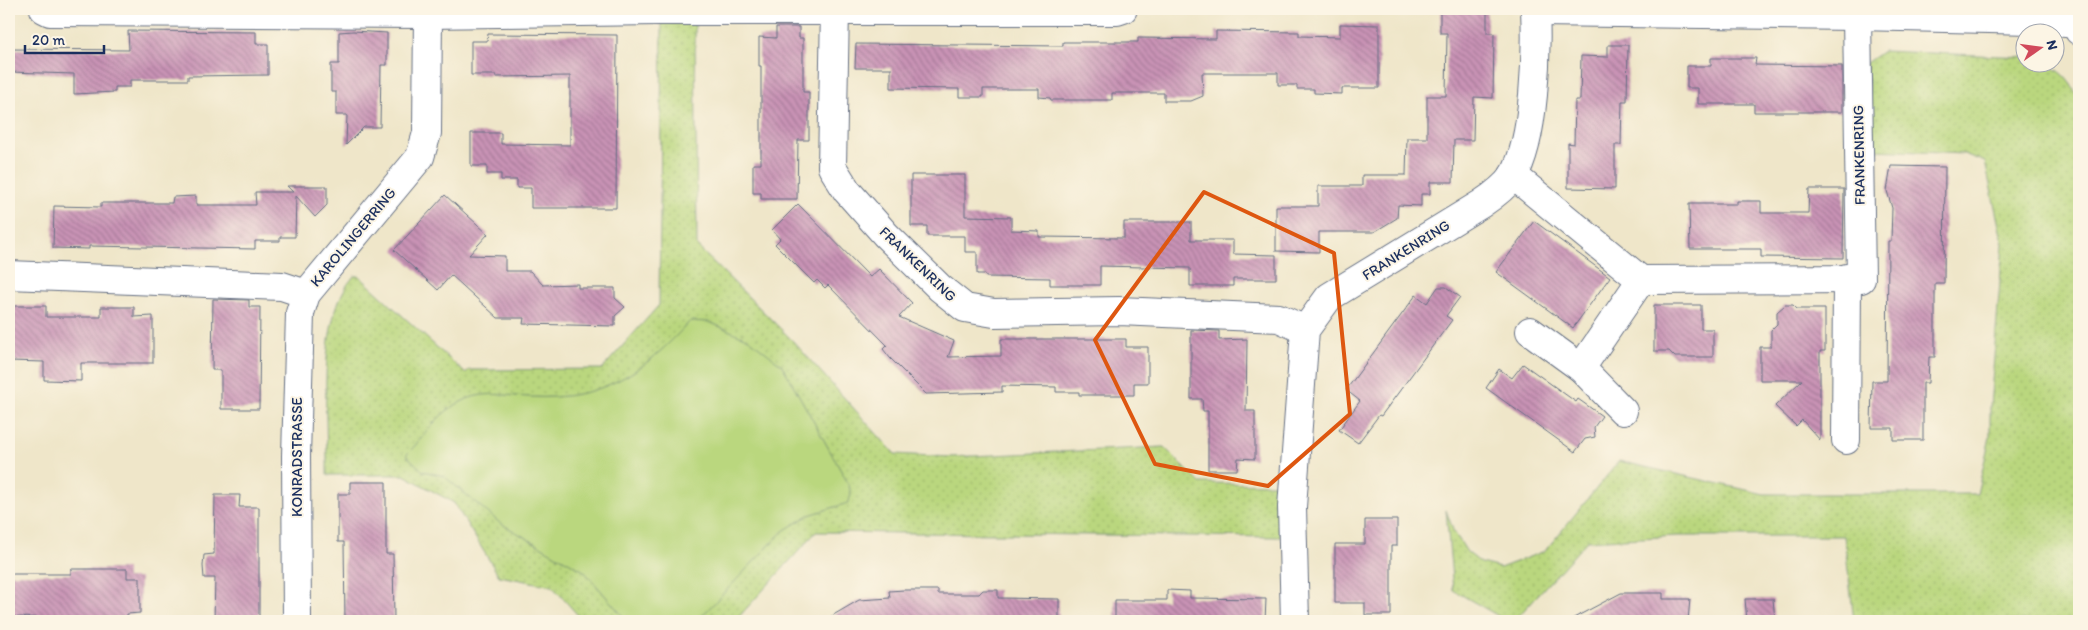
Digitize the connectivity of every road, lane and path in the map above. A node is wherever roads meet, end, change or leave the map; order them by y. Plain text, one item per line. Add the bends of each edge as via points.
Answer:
1 (44, 9) edge
2 (1123, 9) edge
3 (90, 10) edge
4 (835, 10) edge
5 (1535, 10) edge
6 (428, 11) edge
7 (1819, 12) edge
8 (1857, 16) junction
9 (2079, 22) edge
10 (1513, 175) junction
11 (9, 275) edge
12 (1847, 278) junction
13 (1641, 280) junction
14 (306, 294) junction
15 (1305, 330) junction
16 (1530, 331) dead end
17 (1581, 368) junction
18 (1623, 411) dead end
19 (1846, 440) dead end
20 (297, 621) edge
21 (1294, 621) edge

1 - 3 street via 50,12
2 - 4 street
3 - 6 street
4 - 6 street
4 - 15 street, FRANKENRING via 832,167 846,191 886,235 965,308 994,313 1119,311 1279,318
5 - 7 street
5 - 10 street, FRANKENRING via 1532,100 1524,148
6 - 14 street, KAROLINGERRING via 427,133 420,157
7 - 8 street
8 - 9 street
8 - 12 street, FRANKENRING via 1861,279
10 - 13 street
10 - 15 street, FRANKENRING via 1482,204 1329,297
11 - 14 street, KAROLINGERRING via 282,286
12 - 13 street
12 - 19 street
13 - 17 street
14 - 20 street, KONRADSTRASSE via 300,313 296,456
15 - 21 street via 1292,507
16 - 17 street
17 - 18 street

